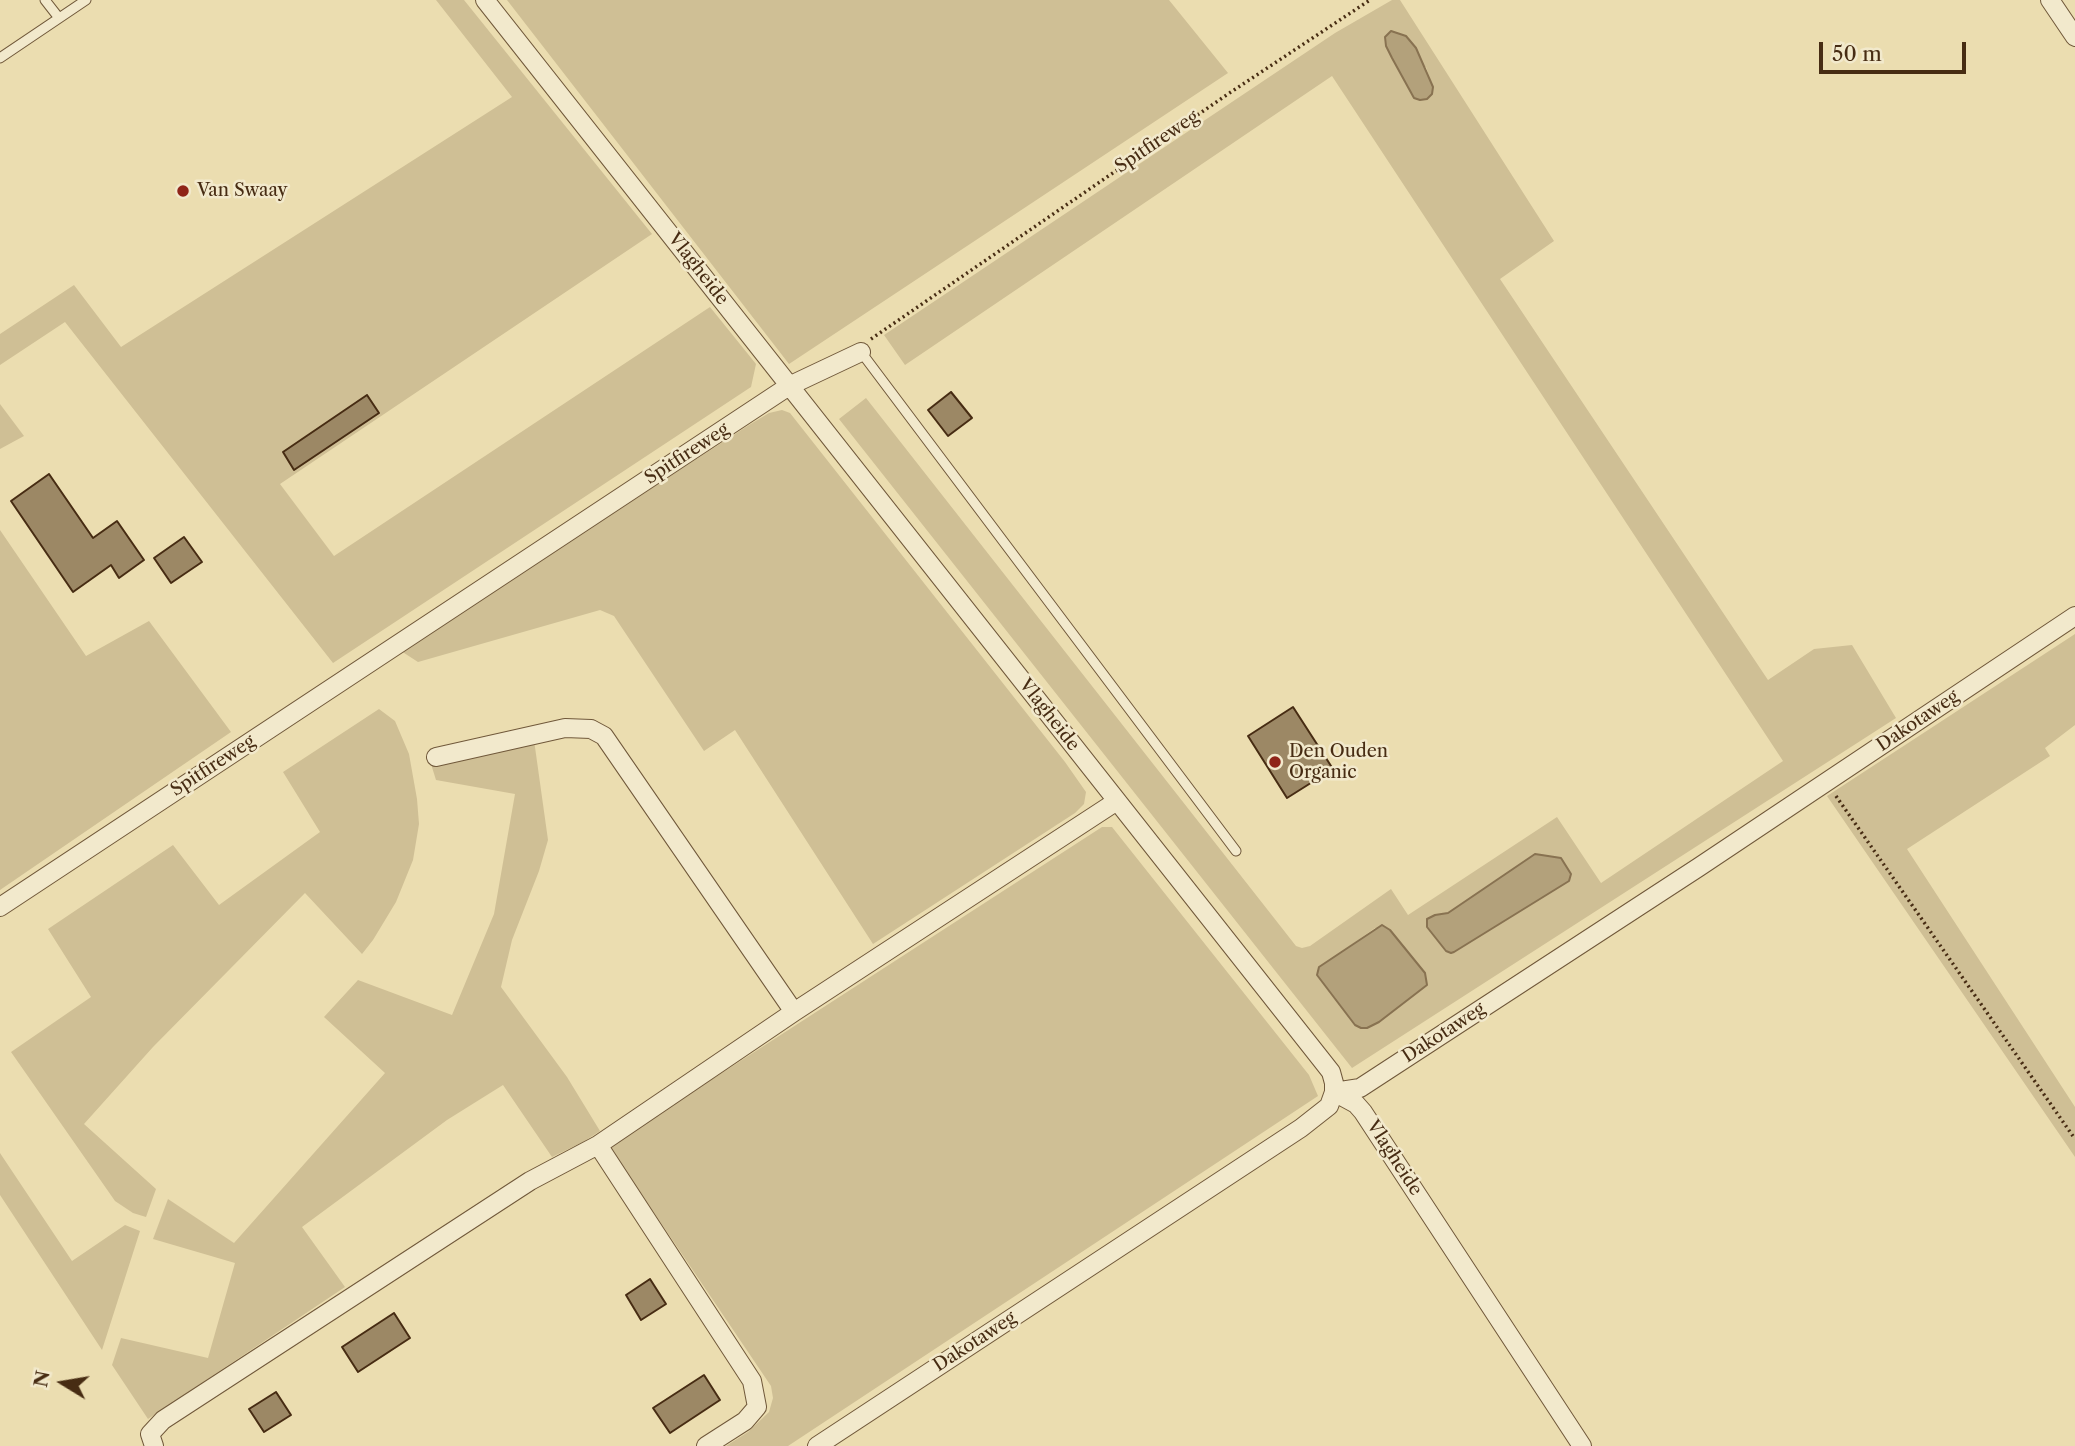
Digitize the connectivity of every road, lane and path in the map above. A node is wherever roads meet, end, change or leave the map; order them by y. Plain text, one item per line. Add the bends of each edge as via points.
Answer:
1 (45, 0) edge
2 (86, 0) edge
3 (485, 0) edge
4 (1370, 0) edge
5 (2050, 0) edge
6 (59, 18) junction
7 (2075, 37) edge
8 (0, 58) edge
9 (861, 352) junction
10 (789, 387) junction
11 (2075, 616) edge
12 (436, 757) dead end
13 (1826, 782) junction
14 (1117, 802) junction
15 (1236, 851) dead end
16 (0, 907) edge
17 (794, 1012) junction
18 (1334, 1092) junction
19 (2075, 1139) edge
20 (598, 1144) junction
21 (154, 1446) edge
22 (706, 1446) edge
23 (817, 1446) edge
24 (1582, 1446) edge

1 - 6 lane
2 - 6 lane
3 - 10 street, Vlagheide
4 - 9 path, Spitfireweg via 873,335
5 - 7 street
6 - 8 lane
9 - 10 street, Spitfireweg
9 - 15 lane
10 - 14 street, Vlagheide
10 - 16 street, Spitfireweg
11 - 13 street, Dakotaweg
12 - 17 street via 565,728 592,729 604,736
13 - 18 street, Dakotaweg via 1360,1088
13 - 19 path
14 - 17 street
14 - 18 street, Vlagheide via 1331,1072
17 - 20 street
18 - 23 street, Dakotaweg via 1325,1111 1301,1128
18 - 24 street, Vlagheide via 1363,1112
20 - 21 street via 530,1181 163,1420 150,1434
20 - 22 street via 752,1381 757,1407

